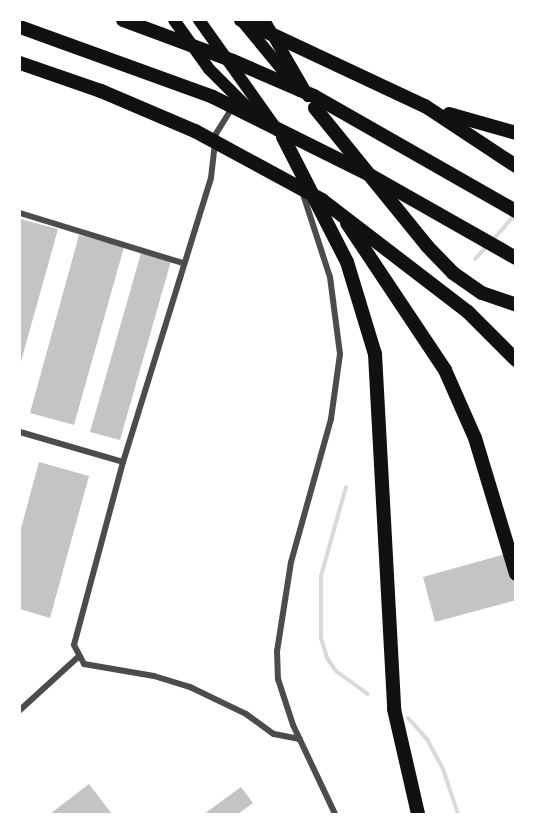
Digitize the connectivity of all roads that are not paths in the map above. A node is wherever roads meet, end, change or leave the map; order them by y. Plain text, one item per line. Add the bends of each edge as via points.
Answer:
1 (123, 20) edge
2 (174, 20) edge
3 (199, 20) edge
4 (241, 20) edge
5 (264, 20) edge
6 (20, 27) edge
7 (20, 63) edge
8 (237, 99) junction
9 (425, 106) junction
10 (315, 108) junction
11 (516, 133) edge
12 (283, 137) junction
13 (516, 166) edge
14 (516, 211) edge
15 (20, 213) edge
16 (516, 258) edge
17 (183, 263) junction
18 (516, 306) edge
19 (516, 360) edge
20 (20, 432) edge
21 (123, 462) junction
22 (516, 574) edge
23 (78, 657) junction
24 (20, 710) edge
25 (300, 739) junction
26 (335, 814) edge
27 (418, 814) edge

1 - 14 highway via 314,96
2 - 8 main road
3 - 12 main road
4 - 9 highway
4 - 10 main road
5 - 10 main road
6 - 16 highway via 213,97 368,174
7 - 19 highway via 101,91 195,131 322,200 460,305
8 - 12 main road
8 - 17 street via 216,134 211,178
9 - 11 highway
9 - 13 highway
10 - 18 highway via 453,273 482,293
12 - 22 highway via 363,245 445,370 475,438
12 - 25 street via 330,277 340,354 331,419 291,562 277,651 278,679
12 - 27 highway via 347,262 375,354 394,709
15 - 17 street
17 - 21 street
20 - 21 street
21 - 23 street via 74,645
23 - 24 street
23 - 25 street via 84,664 154,676 190,687 246,714 274,734
25 - 26 street

